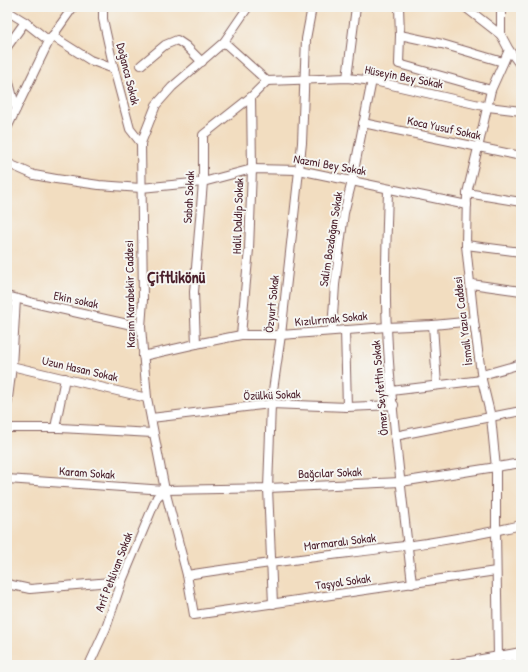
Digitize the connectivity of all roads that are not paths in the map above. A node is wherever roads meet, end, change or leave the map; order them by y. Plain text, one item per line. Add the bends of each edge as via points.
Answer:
1 (73, 7) edge
2 (103, 7) edge
3 (248, 7) edge
4 (312, 7) edge
5 (356, 7) edge
6 (399, 7) edge
7 (465, 7) edge
8 (502, 7) edge
9 (7, 11) edge
10 (25, 22) junction
11 (400, 35) junction
12 (501, 35) junction
13 (50, 39) junction
14 (224, 42) junction
15 (7, 47) edge
16 (509, 50) junction
17 (519, 61) edge
18 (202, 62) junction
19 (503, 62) junction
20 (141, 65) dead end
21 (114, 69) junction
22 (7, 78) edge
23 (348, 78) junction
24 (305, 79) junction
25 (372, 80) junction
26 (267, 81) junction
27 (491, 90) junction
28 (251, 97) junction
29 (488, 107) junction
30 (16, 109) junction
31 (521, 111) edge
32 (363, 123) junction
33 (7, 128) edge
34 (141, 143) junction
35 (478, 148) junction
36 (521, 156) edge
37 (7, 163) edge
38 (252, 169) junction
39 (299, 170) junction
40 (352, 181) junction
41 (203, 182) junction
42 (141, 188) junction
43 (388, 189) junction
44 (467, 193) junction
45 (521, 202) edge
46 (466, 205) junction
47 (466, 245) junction
48 (521, 252) edge
49 (471, 284) junction
50 (521, 291) edge
51 (7, 296) edge
52 (16, 299) junction
53 (474, 321) junction
54 (433, 325) junction
55 (141, 326) junction
56 (387, 327) junction
57 (345, 330) junction
58 (332, 331) junction
59 (240, 335) junction
60 (281, 335) junction
61 (196, 344) junction
62 (143, 356) junction
63 (521, 364) edge
64 (9, 366) edge
65 (482, 377) junction
66 (65, 378) junction
67 (437, 385) junction
68 (391, 391) junction
69 (147, 398) junction
70 (271, 404) junction
71 (394, 405) junction
72 (7, 406) edge
73 (346, 407) junction
74 (521, 411) edge
75 (491, 417) junction
76 (151, 418) junction
77 (7, 428) edge
78 (55, 428) junction
79 (153, 433) junction
80 (395, 436) junction
81 (521, 463) edge
82 (496, 468) junction
83 (7, 479) edge
84 (401, 482) junction
85 (268, 488) junction
86 (164, 490) junction
87 (521, 525) edge
88 (496, 531) junction
89 (408, 546) junction
90 (271, 563) junction
91 (496, 571) junction
92 (187, 575) junction
93 (122, 581) junction
94 (7, 584) edge
95 (412, 584) junction
96 (273, 604) junction
97 (194, 615) joint
98 (521, 653) edge
99 (498, 657) junction
100 (521, 663) edge
101 (89, 665) edge
102 (454, 665) edge
103 (509, 665) edge

1 - 13 street
2 - 21 street, Doğanca Sokak via 103,19
3 - 14 street, Kazım Karabekir Caddesi
4 - 24 street, Özyurt Sokak via 306,39
5 - 23 street
6 - 11 street
7 - 12 street
8 - 12 street
9 - 10 street
10 - 13 street
10 - 15 street
11 - 19 street
11 - 27 street via 399,64
12 - 16 street
13 - 21 street via 90,60
13 - 30 street
14 - 18 street, Kazım Karabekir Caddesi
14 - 26 street
16 - 17 street
16 - 19 street, İsmail Yazıcı Caddesi
18 - 20 street via 177,40 165,45
18 - 34 street, Kazım Karabekir Caddesi via 156,104
19 - 27 street, İsmail Yazıcı Caddesi
21 - 34 street, Doğanca Sokak via 130,129
22 - 30 street
23 - 24 street, Hüseyin Bey Sokak
23 - 25 street, Hüseyin Bey Sokak
24 - 26 street, Hüseyin Bey Sokak
24 - 39 street, Özyurt Sokak
25 - 29 street, Hüseyin Bey Sokak
25 - 32 street, Salim Bozdoğan Sokak
26 - 28 street, Sabah Sokak
27 - 29 street, İsmail Yazıcı Caddesi
28 - 38 street, Halil Daldip Sokak
28 - 41 street, Sabah Sokak via 203,135
29 - 31 street, Hüseyin Bey Sokak
29 - 35 street, İsmail Yazıcı Caddesi
30 - 33 street
32 - 35 street, Koca Yusuf Sokak
32 - 40 street, Salim Bozdoğan Sokak
34 - 42 street, Kazım Karabekir Caddesi
35 - 36 street, Koca Yusuf Sokak
35 - 44 street, İsmail Yazıcı Caddesi
37 - 42 street, Nazmi Bey Sokak via 34,175 99,185
38 - 39 street, Nazmi Bey Sokak
38 - 41 street, Nazmi Bey Sokak
38 - 59 street, Halil Daldip Sokak via 249,249
39 - 40 street, Nazmi Bey Sokak
39 - 60 street, Özyurt Sokak
40 - 43 street, Nazmi Bey Sokak
40 - 58 street, Salim Bozdoğan Sokak via 343,220
41 - 42 street, Nazmi Bey Sokak
41 - 61 street, Sabah Sokak via 194,292
42 - 55 street, Kazım Karabekir Caddesi
43 - 46 street, Nazmi Bey Sokak
43 - 56 street, Ömer Seyfettin Sokak
44 - 45 street
44 - 46 street, İsmail Yazıcı Caddesi
46 - 47 street, İsmail Yazıcı Caddesi
47 - 48 street
47 - 49 street, İsmail Yazıcı Caddesi
49 - 50 street
49 - 53 street, İsmail Yazıcı Caddesi
51 - 52 street, Ekin sokak
52 - 55 street, Ekin sokak
52 - 64 street
53 - 54 street, Kızılırmak Sokak
53 - 65 street, İsmail Yazıcı Caddesi
54 - 56 street, Kızılırmak Sokak
54 - 67 street
55 - 62 street, Kazım Karabekir Caddesi
56 - 57 street, Kızılırmak Sokak
56 - 68 street, Ömer Seyfettin Sokak
57 - 58 street, Kızılırmak Sokak
57 - 73 street
58 - 60 street, Kızılırmak Sokak
59 - 60 street, Kızılırmak Sokak
59 - 61 street, Kızılırmak Sokak
60 - 70 street, Özyurt Sokak
61 - 62 street, Kızılırmak Sokak
62 - 69 street, Kazım Karabekir Caddesi
63 - 65 street
64 - 66 street, Uzun Hasan Sokak
64 - 72 street
65 - 67 street
65 - 75 street, İsmail Yazıcı Caddesi
66 - 69 street, Uzun Hasan Sokak
66 - 78 street
67 - 68 street
68 - 71 street, Ömer Seyfettin Sokak
69 - 76 street, Kazım Karabekir Caddesi
70 - 73 street, Özülkü Sokak
70 - 76 street, Özülkü Sokak
70 - 85 street, Özyurt Sokak
71 - 73 street, Özülkü Sokak
71 - 80 street, Ömer Seyfettin Sokak
74 - 75 street
75 - 80 street
75 - 82 street, İsmail Yazıcı Caddesi
76 - 79 street, Kazım Karabekir Caddesi
77 - 78 street
78 - 79 street
79 - 86 street, Kazım Karabekir Caddesi
80 - 84 street, Ömer Seyfettin Sokak
81 - 82 street, Bağcılar Sokak
82 - 84 street, Bağcılar Sokak
82 - 88 street, İsmail Yazıcı Caddesi
83 - 86 street, Karam Sokak
84 - 85 street, Bağcılar Sokak
84 - 89 street, Ömer Seyfettin Sokak
85 - 86 street, Bağcılar Sokak
85 - 90 street, Özyurt Sokak
86 - 92 street, Kazım Karabekir Caddesi
86 - 93 street, Arif Pehlivan Sokak via 156,497
87 - 88 street, Marmaralı Sokak
88 - 89 street, Marmaralı Sokak
88 - 91 street, İsmail Yazıcı Caddesi
89 - 90 street, Marmaralı Sokak
89 - 95 street, Ömer Seyfettin Sokak
90 - 92 street, Marmaralı Sokak
90 - 96 street, Özyurt Sokak
91 - 95 street, Taşyol Sokak
91 - 99 street, İsmail Yazıcı Caddesi
92 - 97 street, Kazım Karabekir Caddesi
93 - 94 street via 30,589
93 - 101 street, Arif Pehlivan Sokak via 106,628
95 - 96 street, Taşyol Sokak
96 - 97 street, Taşyol Sokak
98 - 99 main road
99 - 102 main road
100 - 103 main road

